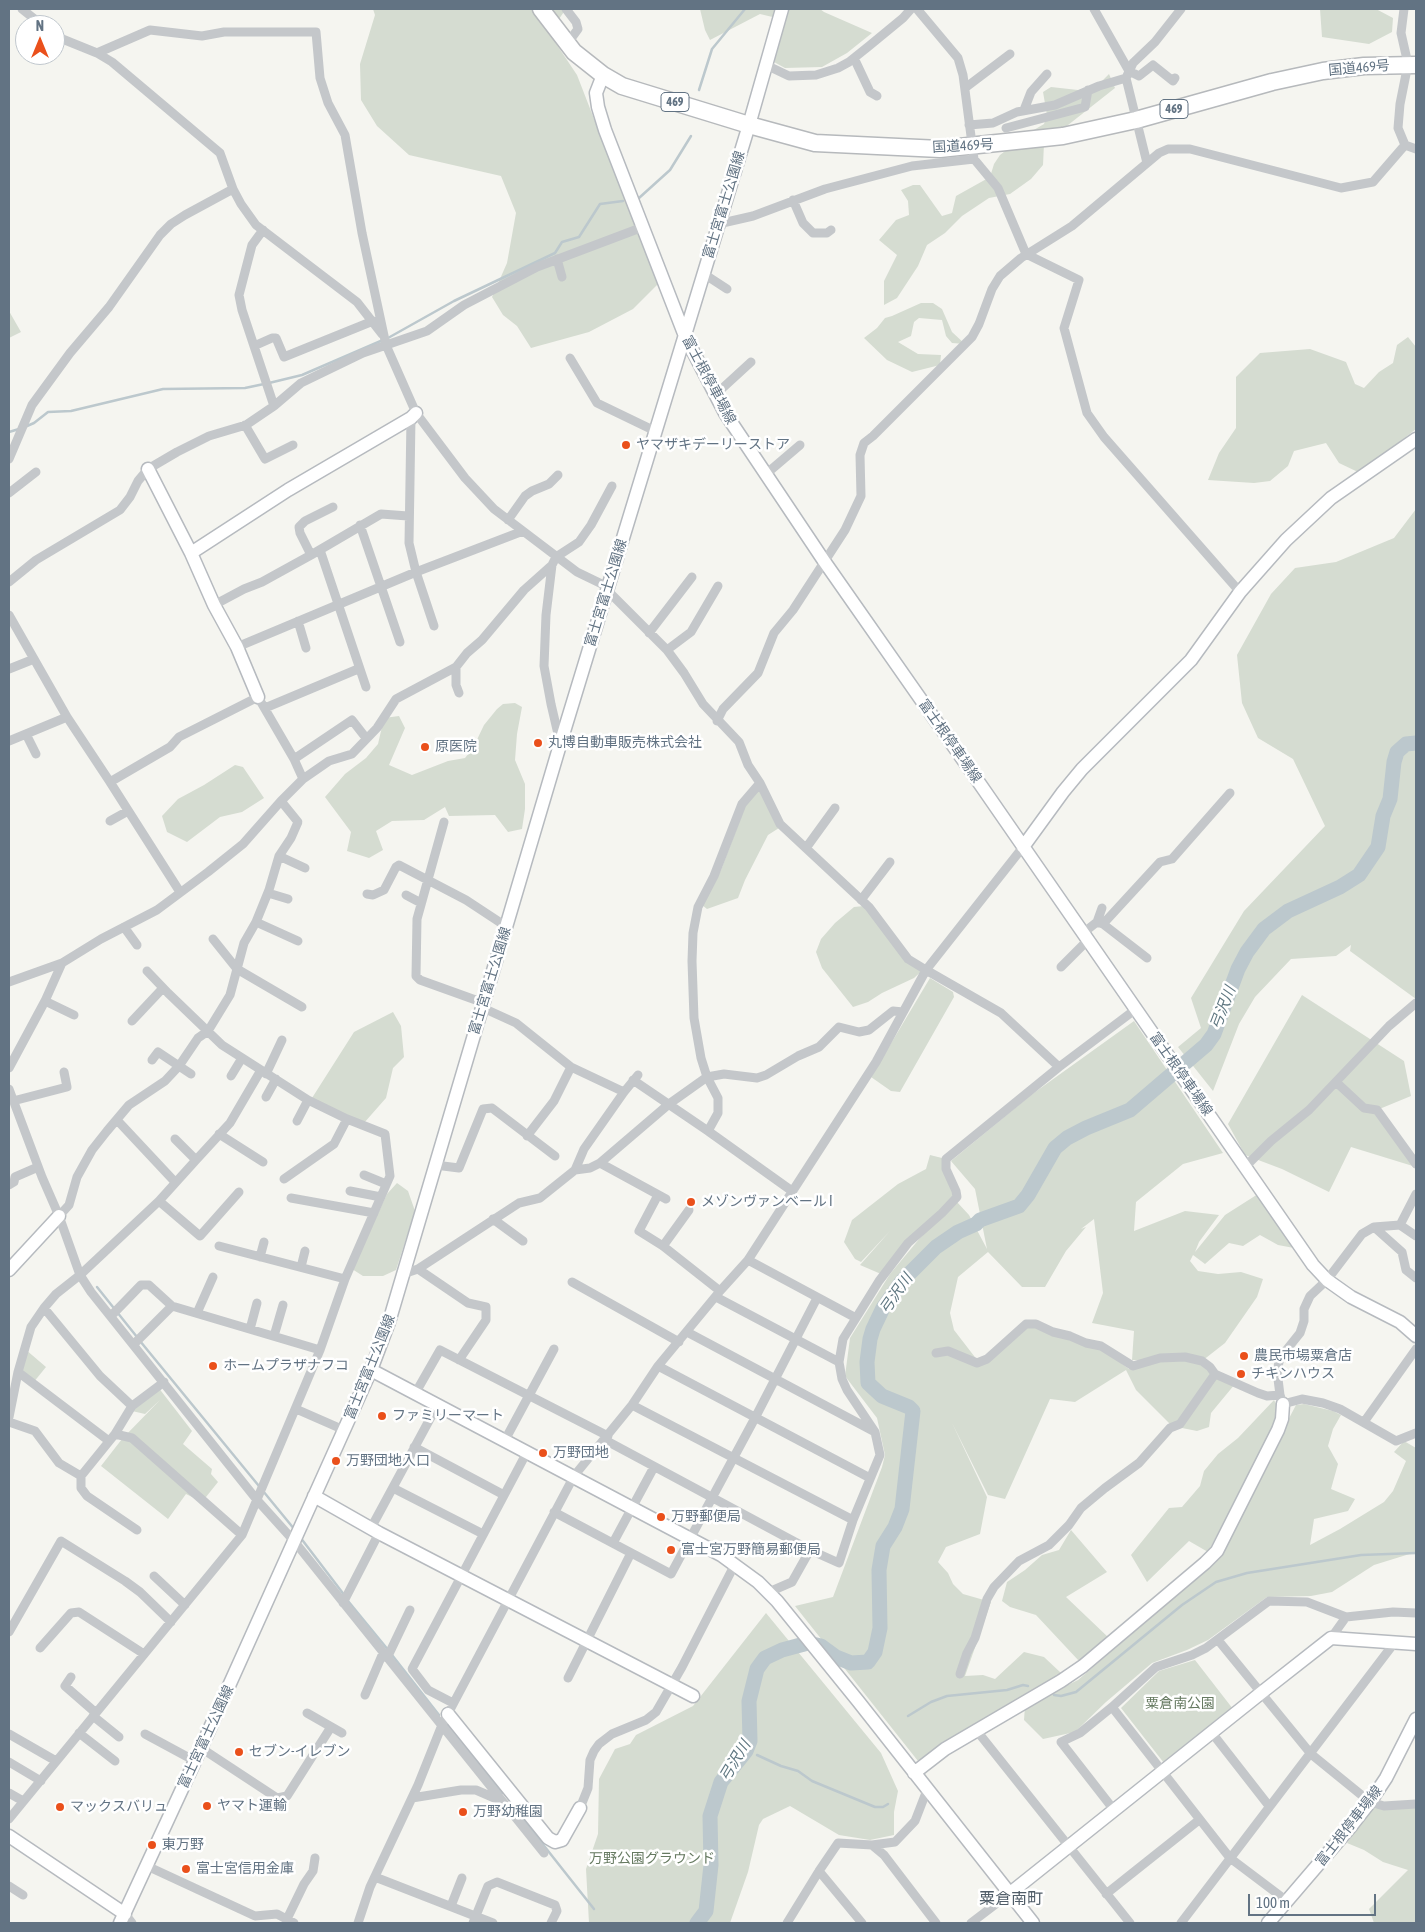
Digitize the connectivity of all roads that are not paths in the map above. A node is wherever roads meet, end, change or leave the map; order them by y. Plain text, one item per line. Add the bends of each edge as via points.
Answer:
1 (541, 9) edge
2 (566, 9) edge
3 (782, 9) edge
4 (911, 9) edge
5 (917, 9) edge
6 (1094, 9) edge
7 (1181, 9) edge
8 (1404, 9) edge
9 (65, 40) edge
10 (567, 44) junction
11 (97, 53) junction
12 (1010, 54) dead end
13 (854, 58) junction
14 (766, 65) junction
15 (1412, 65) edge
16 (1047, 74) dead end
17 (1127, 74) junction
18 (603, 75) junction
19 (1175, 78) dead end
20 (964, 88) junction
21 (1088, 90) junction
22 (878, 96) dead end
23 (1024, 110) junction
24 (1136, 120) junction
25 (749, 125) junction
26 (969, 125) junction
27 (1006, 128) dead end
28 (1405, 145) junction
29 (1416, 149) edge
30 (973, 153) junction
31 (1147, 163) junction
32 (233, 189) junction
33 (793, 200) junction
34 (718, 224) junction
35 (643, 227) junction
36 (263, 230) junction
37 (831, 230) dead end
38 (1026, 254) junction
39 (557, 259) junction
40 (704, 274) junction
41 (562, 277) dead end
42 (727, 289) dead end
43 (372, 321) junction
44 (685, 336) junction
45 (385, 340) junction
46 (254, 346) junction
47 (570, 358) dead end
48 (751, 362) dead end
49 (715, 395) junction
50 (274, 406) junction
51 (414, 416) junction
52 (245, 425) junction
53 (655, 431) junction
54 (1416, 439) edge
55 (294, 445) dead end
56 (800, 445) dead end
57 (9, 459) edge
58 (148, 469) junction
59 (36, 472) dead end
60 (766, 474) junction
61 (558, 475) dead end
62 (612, 486) dead end
63 (9, 493) edge
64 (333, 507) dead end
65 (408, 516) junction
66 (508, 520) junction
67 (360, 525) junction
68 (523, 531) junction
69 (320, 550) junction
70 (191, 553) junction
71 (311, 556) junction
72 (554, 561) junction
73 (824, 561) junction
74 (416, 572) junction
75 (692, 578) dead end
76 (9, 582) edge
77 (718, 586) dead end
78 (381, 587) junction
79 (608, 589) junction
80 (1240, 592) junction
81 (338, 604) junction
82 (214, 605) junction
83 (9, 615) edge
84 (298, 621) junction
85 (434, 626) dead end
86 (649, 633) junction
87 (400, 642) dead end
88 (237, 647) junction
89 (306, 648) dead end
90 (667, 650) junction
91 (34, 659) junction
92 (456, 667) junction
93 (9, 669) edge
94 (358, 669) junction
95 (366, 687) dead end
96 (459, 692) dead end
97 (262, 702) junction
98 (67, 717) junction
99 (717, 721) junction
100 (26, 734) junction
101 (366, 738) junction
102 (562, 738) junction
103 (9, 741) edge
104 (36, 754) dead end
105 (294, 759) junction
106 (303, 779) junction
107 (110, 782) junction
108 (760, 783) junction
109 (1230, 793) dead end
110 (281, 801) junction
111 (835, 808) dead end
112 (128, 811) junction
113 (110, 821) dead end
114 (444, 822) dead end
115 (1023, 847) junction
116 (806, 848) junction
117 (279, 856) junction
118 (890, 862) dead end
119 (305, 868) dead end
120 (428, 880) junction
121 (180, 892) junction
122 (268, 893) junction
123 (367, 894) dead end
124 (406, 895) dead end
125 (288, 900) dead end
126 (861, 900) junction
127 (421, 903) junction
128 (1102, 908) dead end
129 (256, 922) junction
130 (1100, 923) junction
131 (124, 927) junction
132 (506, 927) junction
133 (1086, 937) junction
134 (213, 939) dead end
135 (298, 941) dead end
136 (137, 945) dead end
137 (1147, 958) dead end
138 (62, 963) junction
139 (1061, 967) dead end
140 (237, 969) junction
141 (926, 970) junction
142 (147, 971) dead end
143 (9, 982) edge
144 (163, 988) junction
145 (45, 1000) junction
146 (1416, 1003) edge
147 (483, 1005) junction
148 (302, 1007) dead end
149 (1136, 1009) junction
150 (903, 1012) junction
151 (74, 1015) dead end
152 (132, 1021) dead end
153 (208, 1031) junction
154 (282, 1040) dead end
155 (242, 1058) junction
156 (152, 1060) dead end
157 (179, 1066) junction
158 (571, 1067) junction
159 (1059, 1067) junction
160 (9, 1068) edge
161 (64, 1072) dead end
162 (264, 1072) junction
163 (191, 1074) dead end
164 (231, 1076) dead end
165 (708, 1077) junction
166 (276, 1079) junction
167 (1336, 1082) junction
168 (9, 1089) edge
169 (624, 1092) junction
170 (266, 1097) dead end
171 (308, 1100) junction
172 (13, 1101) junction
173 (669, 1104) junction
174 (19, 1115) junction
175 (9, 1118) edge
176 (347, 1119) junction
177 (117, 1120) junction
178 (297, 1121) dead end
179 (708, 1131) junction
180 (219, 1134) junction
181 (527, 1136) junction
182 (175, 1139) dead end
183 (555, 1156) dead end
184 (196, 1160) junction
185 (263, 1162) dead end
186 (600, 1163) junction
187 (435, 1164) junction
188 (1416, 1164) edge
189 (1245, 1167) junction
190 (38, 1168) junction
191 (575, 1170) junction
192 (12, 1174) edge
193 (364, 1175) dead end
194 (284, 1178) dead end
195 (175, 1182) junction
196 (386, 1184) junction
197 (9, 1185) edge
198 (350, 1191) dead end
199 (792, 1191) junction
200 (240, 1192) dead end
201 (1416, 1194) edge
202 (658, 1195) junction
203 (381, 1197) junction
204 (291, 1198) dead end
205 (666, 1199) dead end
206 (158, 1201) junction
207 (689, 1210) dead end
208 (374, 1213) junction
209 (59, 1216) junction
210 (493, 1219) junction
211 (1400, 1225) junction
212 (1374, 1227) junction
213 (1416, 1236) edge
214 (523, 1241) dead end
215 (264, 1242) dead end
216 (219, 1246) dead end
217 (663, 1246) junction
218 (304, 1251) dead end
219 (260, 1257) junction
220 (748, 1260) junction
221 (12, 1262) edge
222 (301, 1267) junction
223 (418, 1269) junction
224 (403, 1274) junction
225 (80, 1275) junction
226 (213, 1278) dead end
227 (1416, 1278) edge
228 (345, 1279) junction
229 (1327, 1280) junction
230 (572, 1282) dead end
231 (718, 1294) junction
232 (817, 1298) junction
233 (257, 1303) dead end
234 (283, 1305) dead end
235 (172, 1306) junction
236 (44, 1308) junction
237 (115, 1312) junction
238 (197, 1313) junction
239 (856, 1318) junction
240 (250, 1329) junction
241 (688, 1332) junction
242 (274, 1336) junction
243 (1416, 1336) edge
244 (796, 1340) junction
245 (136, 1342) junction
246 (679, 1342) junction
247 (554, 1349) dead end
248 (1416, 1349) edge
249 (320, 1350) junction
250 (936, 1353) dead end
251 (458, 1360) junction
252 (839, 1362) junction
253 (658, 1366) junction
254 (371, 1370) junction
255 (18, 1372) junction
256 (1215, 1374) junction
257 (774, 1379) junction
258 (164, 1382) junction
259 (416, 1392) junction
260 (528, 1396) junction
261 (1281, 1399) junction
262 (438, 1404) junction
263 (632, 1404) junction
264 (132, 1406) junction
265 (296, 1409) junction
266 (9, 1417) edge
267 (755, 1418) junction
268 (9, 1422) edge
269 (1364, 1422) junction
270 (344, 1430) junction
271 (875, 1432) junction
272 (1416, 1432) edge
273 (112, 1437) junction
274 (606, 1438) junction
275 (505, 1440) junction
276 (414, 1446) junction
277 (527, 1452) junction
278 (732, 1458) junction
279 (654, 1467) junction
280 (81, 1476) junction
281 (574, 1476) junction
282 (870, 1478) junction
283 (393, 1488) junction
284 (504, 1494) junction
285 (314, 1496) junction
286 (712, 1497) junction
287 (257, 1500) junction
288 (632, 1508) junction
289 (554, 1512) junction
290 (853, 1520) junction
291 (138, 1530) dead end
292 (375, 1531) junction
293 (484, 1534) junction
294 (242, 1535) junction
295 (297, 1536) junction
296 (690, 1539) junction
297 (613, 1543) junction
298 (810, 1550) junction
299 (631, 1553) junction
300 (735, 1564) junction
301 (154, 1576) dead end
302 (462, 1576) junction
303 (773, 1597) junction
304 (508, 1599) junction
305 (343, 1603) junction
306 (185, 1605) junction
307 (410, 1610) dead end
308 (1416, 1613) edge
309 (1346, 1617) junction
310 (171, 1622) junction
311 (9, 1632) edge
312 (1331, 1638) junction
313 (1218, 1640) junction
314 (587, 1641) junction
315 (1395, 1642) junction
316 (1416, 1644) edge
317 (40, 1648) dead end
318 (144, 1654) junction
319 (385, 1655) junction
320 (960, 1674) dead end
321 (72, 1677) dead end
322 (568, 1678) dead end
323 (672, 1685) junction
324 (1261, 1692) junction
325 (365, 1695) dead end
326 (693, 1696) dead end
327 (1112, 1707) junction
328 (450, 1708) junction
329 (307, 1713) dead end
330 (94, 1714) junction
331 (1416, 1720) edge
332 (442, 1726) junction
333 (331, 1727) junction
334 (977, 1731) junction
335 (79, 1733) junction
336 (342, 1733) dead end
337 (1212, 1733) junction
338 (9, 1734) edge
339 (146, 1734) dead end
340 (119, 1737) dead end
341 (201, 1748) junction
342 (1311, 1754) junction
343 (56, 1761) junction
344 (195, 1761) junction
345 (9, 1762) edge
346 (116, 1762) dead end
347 (1162, 1772) junction
348 (914, 1773) junction
349 (41, 1781) junction
350 (927, 1790) junction
351 (9, 1793) edge
352 (506, 1797) junction
353 (412, 1798) junction
354 (24, 1801) junction
355 (1370, 1802) junction
356 (1416, 1804) edge
357 (1269, 1806) junction
358 (580, 1808) joint
359 (1114, 1810) junction
360 (9, 1819) edge
361 (1199, 1820) junction
362 (9, 1836) edge
363 (872, 1845) junction
364 (1068, 1848) junction
365 (544, 1853) dead end
366 (315, 1858) dead end
367 (1230, 1858) junction
368 (147, 1866) junction
369 (819, 1871) junction
370 (375, 1877) junction
371 (462, 1878) dead end
372 (9, 1886) edge
373 (1009, 1894) junction
374 (1106, 1894) junction
375 (24, 1896) dead end
376 (1288, 1901) junction
377 (451, 1906) junction
378 (125, 1920) edge
379 (474, 1920) edge
380 (291, 1921) edge
381 (358, 1923) edge
382 (493, 1923) edge
383 (551, 1923) edge
384 (787, 1923) edge
385 (862, 1923) edge
386 (936, 1923) edge
387 (971, 1923) edge
388 (1033, 1923) edge
389 (1130, 1923) edge
390 (1181, 1923) edge
391 (1268, 1923) edge

1 - 10 highway, 国道469号 / 469
2 - 10 street via 578,29
3 - 14 street, 富士宮富士公園線
4 - 13 street
5 - 20 street via 958,58
6 - 17 street
7 - 17 street
8 - 15 street via 1401,33
9 - 11 street
10 - 18 highway, 国道469号 / 469
11 - 32 street via 220,153
11 - 45 street via 150,30 202,36 224,32 316,32 320,78 328,103 345,135
12 - 20 street
13 - 14 street via 838,68 816,75 789,76
13 - 22 street via 870,92
14 - 25 street, 富士宮富士公園線
15 - 24 highway, 国道469号 / 469 via 1324,71
15 - 28 street via 1400,104 1398,128
16 - 23 street via 1031,92
17 - 19 street via 1139,76 1153,65 1173,81
17 - 21 street
17 - 24 street
18 - 25 highway, 国道469号 / 469 via 622,86
18 - 35 street, 富士根停車場線 via 596,93 598,107
20 - 26 street
21 - 23 street via 1055,105
21 - 27 street via 1086,107
23 - 26 street via 993,123
24 - 30 highway, 国道469号 / 469
24 - 31 street
25 - 30 highway, 国道469号 / 469 via 815,143
25 - 34 street, 富士宮富士公園線
26 - 30 street
28 - 29 street
28 - 31 street via 1373,182 1341,188 1186,148 1168,149
30 - 33 street via 912,166
30 - 38 street via 998,188
31 - 38 street via 1072,226
32 - 36 street via 256,225
32 - 57 street via 185,215 160,235 109,307 32,405
33 - 34 street via 753,216
33 - 37 street via 803,223 813,233
34 - 40 street, 富士宮富士公園線
35 - 39 street
35 - 44 street, 富士根停車場線
36 - 43 street via 357,302
36 - 46 street via 252,245 239,295
38 - 73 street via 1000,276 972,337 864,443 860,455 861,496 845,530
38 - 80 street via 1079,280 1064,328 1087,413 1104,437
39 - 41 street
39 - 45 street via 464,305 427,331
40 - 42 street
40 - 44 street, 富士宮富士公園線
43 - 45 street
43 - 46 street via 284,357 276,338
44 - 49 street, 富士根停車場線
44 - 53 street, 富士宮富士公園線
45 - 50 street via 301,383
45 - 51 street
46 - 50 street
47 - 53 street via 597,403
48 - 49 street
49 - 60 street, 富士根停車場線
50 - 52 street
51 - 65 street
51 - 66 street via 465,478
51 - 70 street via 288,490
52 - 55 street via 265,459
52 - 58 street via 209,436
53 - 79 street, 富士宮富士公園線
54 - 80 street via 1331,498 1286,540
56 - 60 street
58 - 70 street
58 - 76 street via 120,510 36,560
59 - 63 street
60 - 73 street, 富士根停車場線
61 - 66 street via 549,484 525,496
62 - 72 street via 579,542
64 - 71 street via 304,521 299,527
65 - 67 street via 381,514
65 - 74 street via 409,542
66 - 68 street
67 - 69 street
67 - 78 street
68 - 72 street
68 - 74 street
69 - 71 street
69 - 81 street
70 - 82 street
71 - 82 street
72 - 79 street
72 - 92 street
72 - 102 street via 546,615 544,666 558,734
73 - 99 street via 774,633 758,673 723,709
73 - 115 street, 富士根停車場線
74 - 78 street
74 - 85 street
75 - 86 street
77 - 90 street via 691,632
78 - 81 street
78 - 87 street
79 - 86 street
79 - 102 street, 富士宮富士公園線
80 - 115 street via 1191,660 1082,770
81 - 84 street
81 - 94 street
82 - 88 street
83 - 91 street
84 - 88 street
84 - 89 street
86 - 90 street
88 - 97 street
90 - 99 street
91 - 93 street
91 - 98 street
92 - 96 street
92 - 101 street via 396,699 377,728
94 - 95 street
94 - 97 street
97 - 105 street
97 - 107 street via 179,737 170,747
98 - 100 street
98 - 107 street
99 - 108 street via 738,742
100 - 103 street
100 - 104 street
101 - 105 street via 352,720
101 - 106 street via 352,754 329,761
102 - 132 street, 富士宮富士公園線
105 - 106 street
106 - 110 street
107 - 112 street
108 - 116 street via 780,824
108 - 165 street via 742,804 714,876 698,907 693,933 694,1018
109 - 130 street via 1172,859 1160,862
110 - 117 street via 298,822
110 - 121 street via 243,844
111 - 116 street
112 - 113 street
112 - 121 street
114 - 120 street
115 - 133 street, 富士根停車場線
115 - 141 street
116 - 126 street
117 - 119 street
117 - 122 street
118 - 126 street
120 - 123 street via 399,865 384,890 374,895
120 - 127 street
120 - 132 street
121 - 131 street via 157,910
122 - 125 street
122 - 129 street
124 - 127 street
126 - 141 street via 908,958
127 - 147 street via 417,919 416,976
128 - 130 street
129 - 135 street
129 - 140 street via 244,943
130 - 133 street
130 - 137 street
131 - 136 street
131 - 138 street
132 - 147 street, 富士宮富士公園線
133 - 139 street
133 - 149 street, 富士根停車場線
134 - 140 street
138 - 143 street
138 - 145 street
140 - 148 street
140 - 153 street via 230,995
141 - 150 street
141 - 159 street via 1001,1013
142 - 144 street
144 - 152 street
144 - 153 street
145 - 151 street
145 - 160 street
146 - 167 street via 1389,1026
147 - 158 street via 516,1023
147 - 187 street, 富士宮富士公園線
149 - 159 street
149 - 189 street, 富士根停車場線
150 - 165 street via 893,1011 869,1030 859,1032 839,1026 819,1046 757,1078 724,1074
150 - 199 street via 876,1062
153 - 155 street
153 - 157 street via 198,1038
154 - 162 street
155 - 162 street
155 - 164 street
156 - 157 street via 158,1052
157 - 163 street
157 - 177 street via 165,1081 129,1106
158 - 169 street
158 - 181 street via 554,1101
159 - 239 street via 946,1158 946,1169 957,1197 908,1243
161 - 172 street via 67,1087
162 - 166 street
162 - 180 street
165 - 173 street
165 - 179 street via 718,1098 718,1113
166 - 170 street
166 - 171 street
167 - 188 street via 1364,1108 1377,1110
167 - 189 street
168 - 172 street
169 - 173 street via 636,1078
169 - 191 street via 584,1149
171 - 176 street
171 - 178 street
172 - 174 street
173 - 179 street
173 - 186 street
174 - 175 street
174 - 190 street
176 - 194 street via 334,1144
176 - 196 street via 385,1134 390,1176
177 - 195 street
177 - 209 street via 92,1150 77,1177 69,1205
179 - 199 street
180 - 184 street
180 - 185 street
181 - 183 street
181 - 187 street via 492,1108 483,1109 459,1168
182 - 184 street
184 - 195 street
186 - 191 street
186 - 202 street
187 - 224 street, 富士宮富士公園線
189 - 229 street, 富士根停車場線 via 1313,1265
190 - 192 street
190 - 209 street
191 - 210 street via 540,1198 519,1203
192 - 197 street via 14,1182
193 - 196 street
195 - 206 street
196 - 203 street
198 - 203 street
199 - 220 street
200 - 206 street via 200,1236
201 - 211 street
202 - 205 street
202 - 217 street via 639,1231
203 - 208 street
204 - 208 street
206 - 225 street
207 - 217 street
208 - 228 street
209 - 221 street
209 - 225 street
210 - 214 street
210 - 223 street
211 - 212 street
211 - 213 street
212 - 227 street via 1402,1252 1406,1270
212 - 229 street via 1362,1234
215 - 219 street
216 - 219 street
217 - 231 street
218 - 222 street
219 - 222 street
220 - 231 street
220 - 232 street
222 - 228 street
223 - 224 street
223 - 251 street via 468,1303 486,1307 486,1320
224 - 254 street, 富士宮富士公園線
225 - 236 street
225 - 237 street via 91,1292
226 - 238 street
228 - 249 street
229 - 243 street, 富士根停車場線 via 1351,1297 1400,1322
229 - 261 street via 1310,1296 1300,1333 1280,1358 1277,1371
230 - 246 street
231 - 241 street
231 - 244 street
232 - 239 street
232 - 244 street
233 - 240 street
234 - 242 street
235 - 237 street via 150,1285 141,1285
235 - 238 street
235 - 245 street
236 - 255 street via 31,1327
236 - 264 street via 100,1376
237 - 245 street
238 - 240 street
239 - 252 street via 843,1339
240 - 242 street
241 - 246 street
241 - 257 street
242 - 249 street
244 - 252 street
244 - 257 street
245 - 258 street
246 - 253 street
247 - 260 street
248 - 269 street
249 - 265 street
250 - 256 street via 948,1351 976,1363 987,1359 1026,1324 1036,1324 1101,1346 1132,1366 1160,1358 1185,1357 1202,1361
251 - 259 street via 440,1350
251 - 260 street
252 - 271 street via 847,1390
253 - 263 street
253 - 267 street
254 - 259 street
254 - 270 street, 富士宮富士公園線
255 - 266 street
255 - 273 street
256 - 261 street via 1258,1394
256 - 320 street via 1180,1424 1170,1428 1139,1463 1081,1508 1049,1545 1018,1561 994,1587 987,1598
257 - 267 street
257 - 271 street
258 - 264 street
258 - 287 street
259 - 262 street
260 - 274 street
260 - 275 street
261 - 269 street via 1323,1403
261 - 334 street via 1282,1419 1278,1430 1217,1551 1083,1666
262 - 275 street
262 - 276 street
263 - 274 street
263 - 278 street
264 - 273 street
265 - 270 street
265 - 287 street
267 - 278 street
267 - 282 street
268 - 280 street via 35,1431 59,1463
269 - 272 street via 1396,1441
270 - 285 street, 富士宮富士公園線
271 - 282 street via 880,1455
273 - 280 street
273 - 294 street via 132,1438
274 - 279 street
274 - 281 street
275 - 277 street
276 - 283 street
276 - 284 street
277 - 281 street
277 - 284 street
278 - 286 street
278 - 290 street
279 - 286 street
279 - 288 street
280 - 291 street via 81,1488 87,1496
281 - 288 street
281 - 289 street
282 - 290 street
283 - 292 street
283 - 293 street
284 - 293 street
285 - 292 street
285 - 295 street, 富士宮富士公園線
286 - 296 street
286 - 298 street
287 - 294 street
287 - 295 street
288 - 296 street
288 - 297 street
289 - 297 street
289 - 304 street
290 - 298 street via 839,1563
292 - 302 street
292 - 305 street
293 - 302 street
294 - 306 street
295 - 305 street
295 - 341 street, 富士宮富士公園線
296 - 299 street via 671,1574
296 - 300 street
297 - 299 street
298 - 303 street via 792,1582
299 - 314 street
300 - 303 street
300 - 323 street
301 - 306 street
302 - 304 street
302 - 328 street via 412,1669 428,1690
303 - 348 street
304 - 314 street
304 - 328 street
305 - 319 street
306 - 310 street
307 - 319 street via 392,1650
308 - 309 street
309 - 312 street
309 - 313 street via 1307,1602 1269,1601
310 - 311 street via 125,1580 61,1541
310 - 318 street
312 - 315 street
312 - 324 street
313 - 324 street
313 - 327 street via 1192,1655 1156,1666
314 - 322 street
314 - 323 street
315 - 316 street
315 - 342 street
317 - 318 street via 71,1613 79,1612
318 - 330 street
319 - 325 street
319 - 332 street
321 - 330 street via 65,1686
323 - 326 street
323 - 358 street via 656,1712 599,1744 590,1760 588,1788
324 - 337 street
324 - 342 street
327 - 347 street
327 - 359 street via 1080,1733 1061,1742
328 - 332 street
328 - 352 street
329 - 333 street
330 - 335 street
330 - 340 street
331 - 355 street, 富士根停車場線
332 - 352 street
332 - 353 street
333 - 336 street
333 - 341 street via 287,1796 277,1798
334 - 348 street via 945,1749
334 - 364 street
335 - 343 street
335 - 346 street
337 - 347 street
337 - 357 street
338 - 343 street
339 - 344 street
341 - 344 street, 富士宮富士公園線
342 - 355 street
342 - 357 street
343 - 349 street
344 - 368 street, 富士宮富士公園線
345 - 349 street
347 - 359 street
347 - 361 street
348 - 350 street
349 - 354 street
350 - 363 street via 915,1821 907,1830 895,1842
350 - 373 street
351 - 354 street
352 - 353 street via 461,1790
352 - 358 street via 555,1842 562,1840
352 - 365 street
353 - 370 street
354 - 360 street
355 - 356 street via 1384,1806
355 - 376 street, 富士根停車場線
357 - 367 street
359 - 364 street
361 - 367 street
361 - 374 street
362 - 378 street
363 - 369 street via 838,1843
363 - 386 street via 884,1855
364 - 373 street
364 - 374 street
366 - 380 street via 313,1871 304,1884
367 - 376 street
367 - 390 street
368 - 378 street, 富士宮富士公園線
368 - 380 street via 255,1916 277,1914
369 - 384 street
369 - 385 street
370 - 377 street
370 - 381 street
371 - 377 street
372 - 375 street
373 - 387 street
373 - 388 street
374 - 389 street
376 - 391 street, 富士根停車場線
377 - 379 street
379 - 382 street
379 - 383 street via 488,1886 497,1882 555,1905 557,1911

